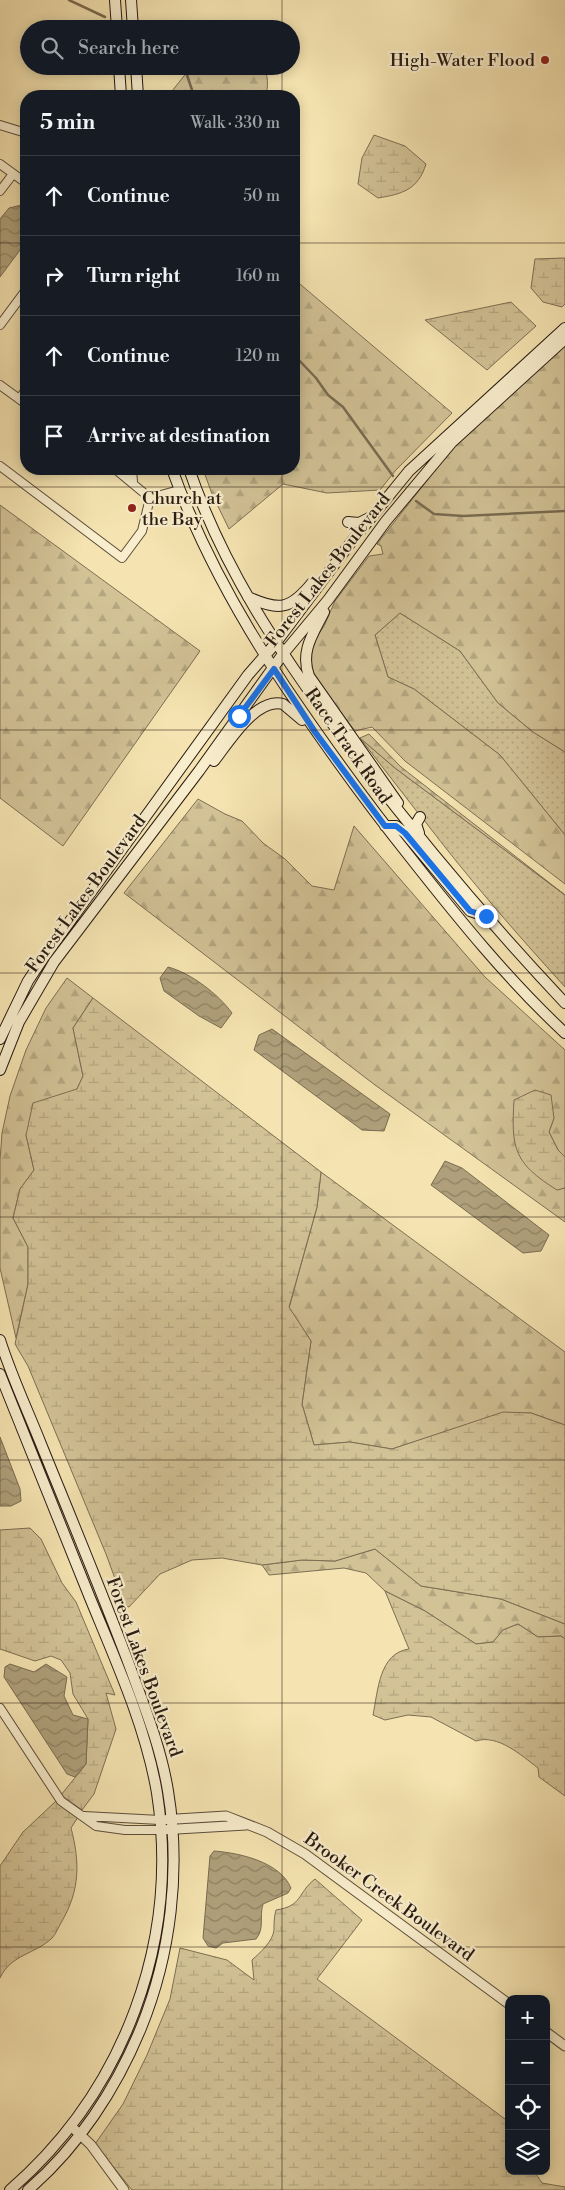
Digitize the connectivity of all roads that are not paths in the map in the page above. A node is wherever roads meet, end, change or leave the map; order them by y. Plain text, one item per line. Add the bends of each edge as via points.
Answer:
1 (115, 0) edge
2 (131, 0) edge
3 (116, 20) edge
4 (132, 20) edge
5 (120, 75) edge
6 (137, 75) edge
7 (121, 90) edge
8 (138, 90) edge
9 (0, 125) edge
10 (20, 131) edge
11 (0, 164) edge
12 (13, 174) junction
13 (20, 179) edge
14 (0, 191) edge
15 (20, 298) edge
16 (0, 325) edge
17 (565, 328) edge
18 (565, 339) edge
19 (0, 385) edge
20 (20, 400) edge
21 (416, 464) junction
22 (0, 466) edge
23 (123, 475) edge
24 (132, 475) edge
25 (174, 475) edge
26 (191, 475) edge
27 (133, 482) junction
28 (179, 490) junction
29 (150, 498) junction
30 (372, 516) junction
31 (348, 522) dead end
32 (352, 540) junction
33 (375, 547) junction
34 (248, 597) junction
35 (328, 600) junction
36 (275, 644) junction
37 (283, 654) junction
38 (264, 655) junction
39 (274, 669) junction
40 (315, 732) junction
41 (401, 813) junction
42 (420, 817) dead end
43 (385, 826) junction
44 (421, 838) junction
45 (124, 868) junction
46 (486, 916) junction
47 (565, 1003) edge
48 (565, 1032) edge
49 (0, 1039) edge
50 (0, 1070) edge
51 (0, 1340) edge
52 (0, 1374) edge
53 (0, 1708) edge
54 (172, 1824) junction
55 (160, 1825) junction
56 (505, 2001) edge
57 (550, 2035) edge
58 (565, 2046) edge
59 (72, 2127) junction
60 (80, 2135) junction
61 (10, 2190) edge
62 (28, 2190) edge
63 (124, 2190) edge

1 - 3 main road
2 - 4 main road
5 - 7 main road
6 - 8 main road
9 - 10 street
11 - 12 street
12 - 13 street
12 - 14 street
15 - 16 street
17 - 21 main road
18 - 33 main road, Forest Lakes Boulevard via 452,442 426,470
19 - 20 street
21 - 30 main road, Forest Lakes Boulevard
21 - 33 main road via 406,484 372,530
22 - 29 street via 122,558 142,531
23 - 27 street
24 - 27 street
25 - 28 main road, Race Track Road
26 - 34 main road, Race Track Road via 213,529
27 - 29 street
28 - 29 street
28 - 38 main road, Race Track Road via 210,561
30 - 31 main road via 360,523
30 - 32 main road, Forest Lakes Boulevard
32 - 34 main road via 296,601 272,606
32 - 36 main road, Forest Lakes Boulevard
33 - 35 main road, Forest Lakes Boulevard via 360,557
34 - 36 main road, Race Track Road
35 - 37 main road, Forest Lakes Boulevard
35 - 41 main road via 308,644 308,671 391,790
36 - 37 main road, Race Track Road
36 - 38 main road, Forest Lakes Boulevard
37 - 39 main road, Forest Lakes Boulevard
37 - 41 main road, Race Track Road
38 - 39 main road, Race Track Road
38 - 49 main road, Forest Lakes Boulevard via 44,957
39 - 40 main road, Race Track Road
39 - 45 main road, Forest Lakes Boulevard
40 - 43 main road, Race Track Road
40 - 45 main road via 283,704 269,703 258,708 137,858
41 - 44 main road, Race Track Road
42 - 44 main road via 416,824
43 - 46 main road via 396,826 405,833 470,911
43 - 48 main road, Race Track Road via 475,936
44 - 46 main road, Race Track Road
45 - 50 main road, Forest Lakes Boulevard via 38,986
46 - 47 main road, Race Track Road
51 - 54 main road, Forest Lakes Boulevard via 148,1717 160,1753
52 - 55 main road, Forest Lakes Boulevard via 138,1724 149,1757
53 - 55 street, Brooker Creek Boulevard via 61,1801 84,1816
54 - 55 street, Brooker Creek Boulevard
54 - 56 street, Brooker Creek Boulevard via 246,1825 267,1832 305,1854
54 - 60 main road, Forest Lakes Boulevard via 171,1911 152,1999 120,2074
55 - 59 main road, Forest Lakes Boulevard via 162,1891 148,1973 134,2017 113,2061
57 - 58 street
59 - 60 street
59 - 61 main road, Forest Lakes Boulevard
60 - 62 main road, Forest Lakes Boulevard
60 - 63 street

